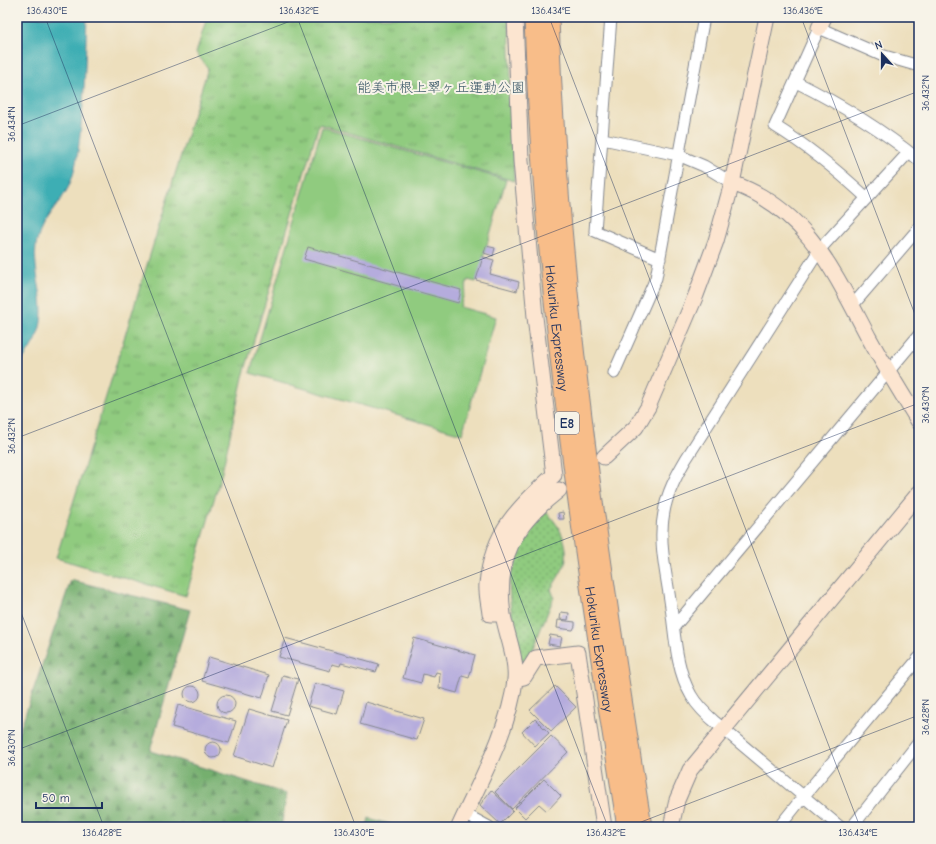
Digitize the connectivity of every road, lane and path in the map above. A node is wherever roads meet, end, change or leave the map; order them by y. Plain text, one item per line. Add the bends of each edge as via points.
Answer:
1 (516, 17) edge
2 (534, 17) edge
3 (549, 17) edge
4 (611, 17) edge
5 (704, 17) edge
6 (767, 17) edge
7 (820, 21) edge
8 (919, 66) edge
9 (796, 82) junction
10 (602, 139) junction
11 (909, 152) junction
12 (678, 155) junction
13 (919, 160) edge
14 (732, 183) junction
15 (867, 198) junction
16 (919, 228) edge
17 (820, 249) junction
18 (660, 259) junction
19 (852, 306) junction
20 (919, 335) edge
21 (888, 372) junction
22 (614, 373) dead end
23 (919, 422) edge
24 (604, 457) dead end
25 (559, 490) dead end
26 (919, 493) edge
27 (503, 614) junction
28 (674, 627) junction
29 (919, 658) edge
30 (515, 679) junction
31 (724, 730) junction
32 (919, 742) edge
33 (802, 797) junction
34 (462, 821) edge
35 (489, 827) edge
36 (604, 827) edge
37 (627, 827) edge
38 (642, 827) edge
39 (671, 827) edge
40 (779, 827) edge
41 (840, 827) edge
42 (852, 827) edge

1 - 27 street via 521,161 535,316 554,475 524,501 504,528 492,552 487,585 490,614
2 - 37 highway, Hokuriku Expressway / E8 via 548,246 570,451
3 - 38 highway, Hokuriku Expressway / E8 via 557,172 573,347 614,653
4 - 10 street
5 - 12 street
6 - 14 street
7 - 8 street via 881,55
7 - 9 street
9 - 11 street via 835,102
9 - 15 street via 776,126 832,165
10 - 12 street
10 - 18 street via 595,231
11 - 13 street
11 - 15 street
12 - 14 street via 704,166
12 - 18 street
14 - 17 street via 752,190 779,207 804,229
14 - 24 street via 716,241 659,384 636,427
15 - 17 street
16 - 19 street
17 - 19 street
17 - 28 street via 686,459 667,500 663,514 662,546
18 - 22 street via 656,278
19 - 21 street
20 - 21 street
21 - 23 street
21 - 28 street
25 - 27 street via 528,518 509,548 502,584
26 - 31 street
27 - 30 street
28 - 31 street via 684,679 691,695 700,708
29 - 33 street
30 - 34 street via 511,704 504,724
30 - 36 street via 524,677 536,658 578,653
31 - 33 street
31 - 39 street via 690,770 676,800
32 - 42 street
33 - 40 street
33 - 41 street
34 - 35 street

